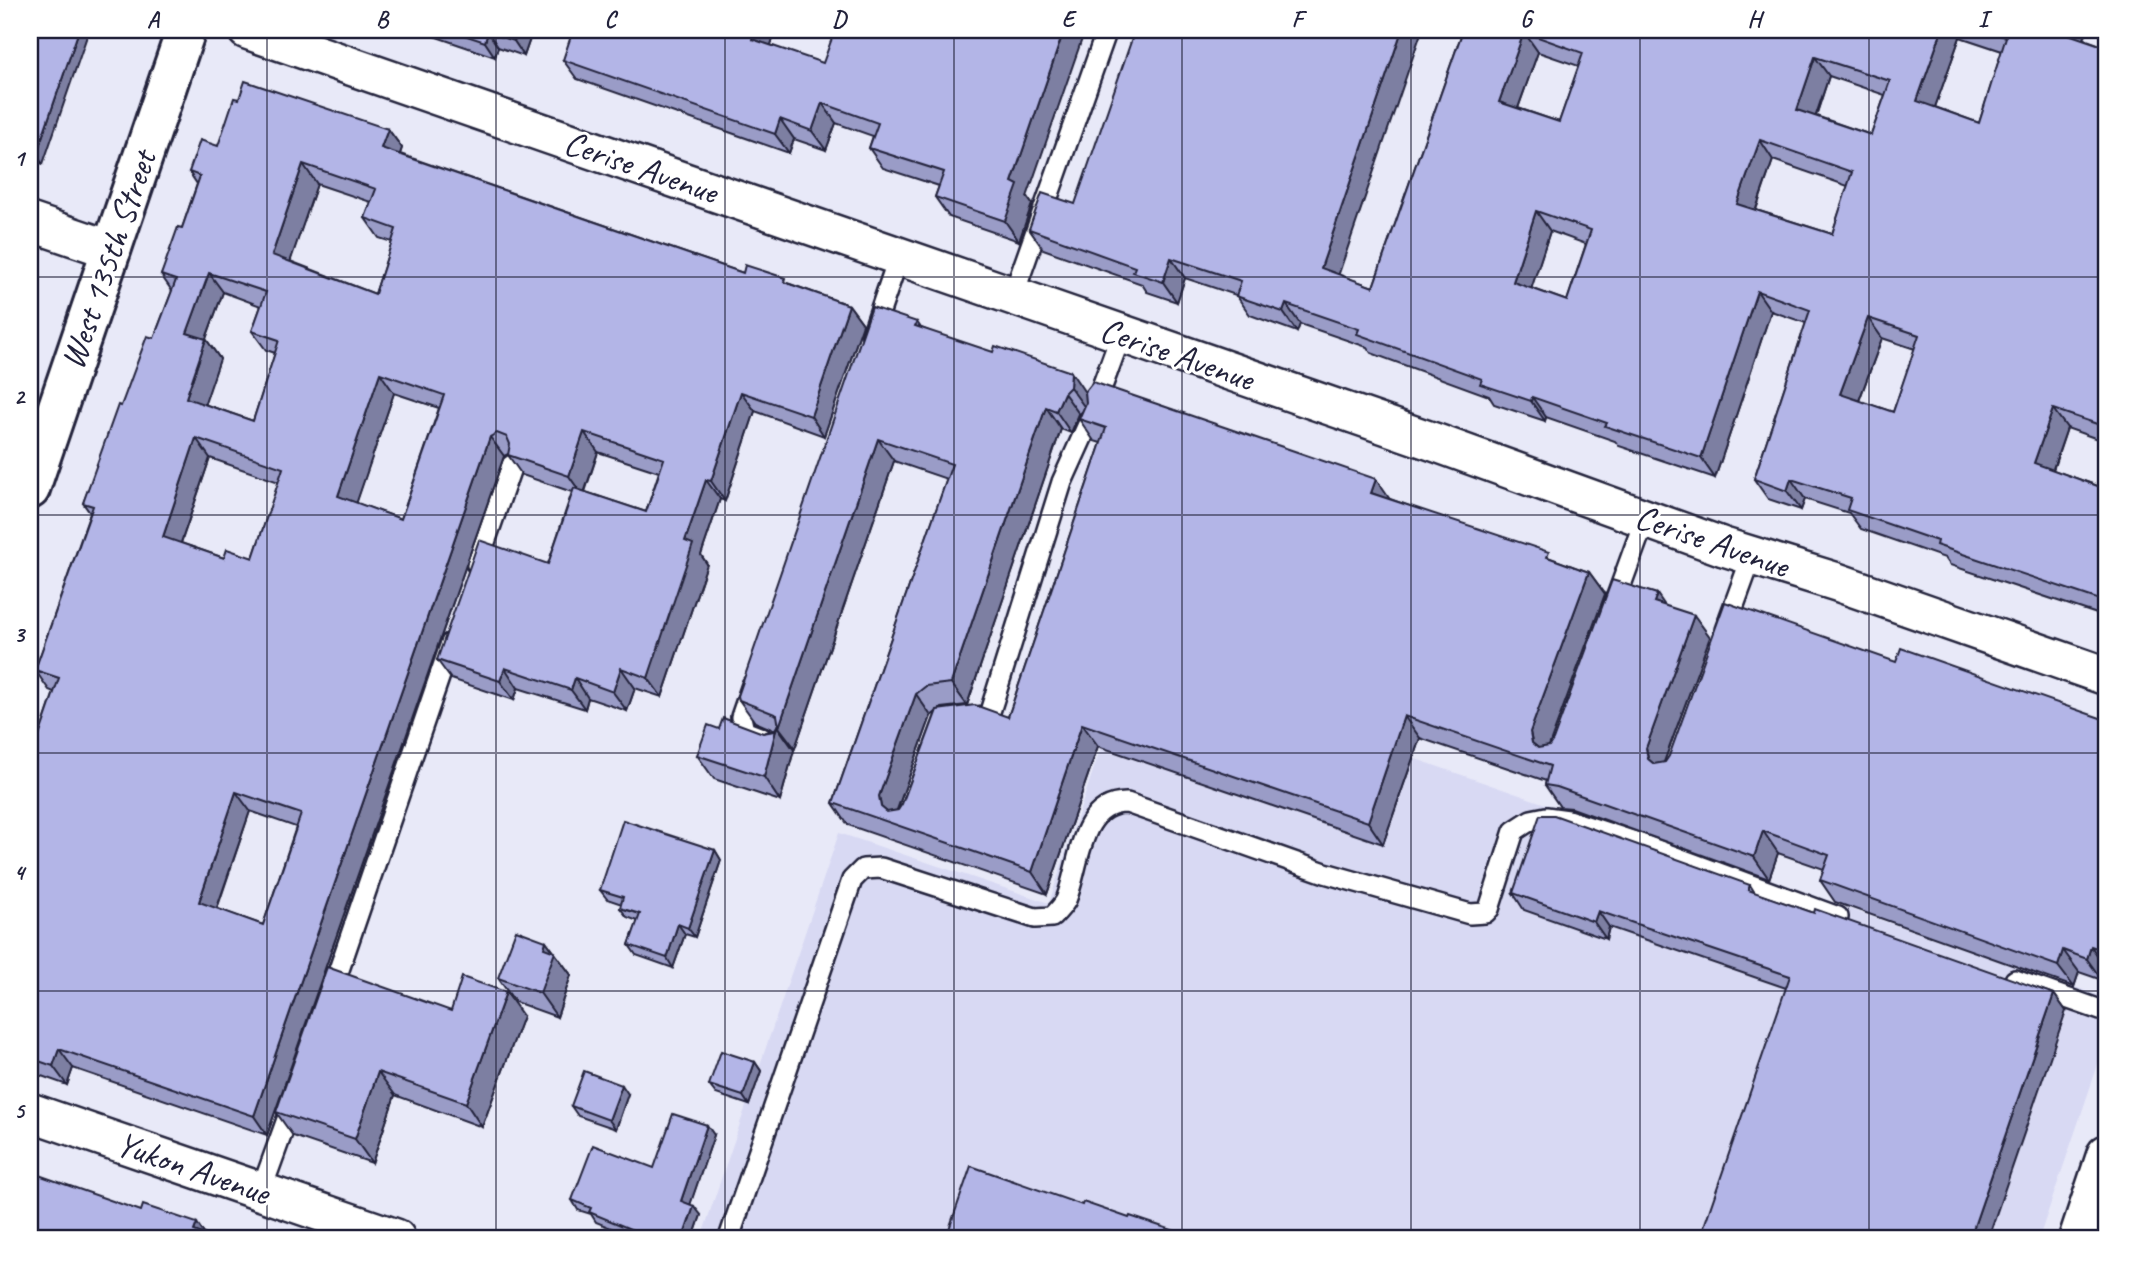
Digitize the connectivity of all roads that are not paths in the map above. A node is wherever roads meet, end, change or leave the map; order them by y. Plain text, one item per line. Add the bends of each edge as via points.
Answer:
1 (186, 30) edge
2 (247, 30) edge
3 (1107, 30) edge
4 (30, 222) edge
5 (112, 250) junction
6 (899, 256) junction
7 (1013, 296) junction
8 (1121, 335) junction
9 (866, 352) edge
10 (512, 465) edge
11 (30, 489) edge
12 (1645, 519) junction
13 (1752, 555) junction
14 (471, 582) edge
15 (1608, 620) edge
16 (458, 621) edge
17 (1718, 651) edge
18 (759, 664) edge
19 (2106, 676) edge
20 (956, 717) edge
21 (783, 745) edge
22 (1856, 923) edge
23 (2001, 975) edge
24 (2106, 1012) edge
25 (324, 1013) edge
26 (302, 1077) edge
27 (30, 1112) edge
28 (2106, 1154) edge
29 (261, 1191) junction
30 (396, 1238) edge
31 (729, 1238) edge
32 (2078, 1238) edge

1 - 5 street, West 135th Street
2 - 6 street, Cerise Avenue
3 - 7 lane
4 - 5 street
5 - 11 street, West 135th Street
6 - 7 street, Cerise Avenue
6 - 9 lane
7 - 8 street, Cerise Avenue
8 - 12 street, Cerise Avenue
8 - 20 lane via 1062,482 989,715
10 - 14 lane
12 - 13 street, Cerise Avenue
12 - 15 lane
13 - 17 lane
13 - 19 street, Cerise Avenue
16 - 25 lane
18 - 21 lane via 741,717 744,732
22 - 31 lane via 1632,841 1546,817 1514,831 1485,913 1470,914 1325,873 1127,803 1106,807 1093,817 1065,902 1052,917 1035,918 881,868 863,869 852,880
23 - 24 lane
26 - 29 lane
27 - 29 street, Yukon Avenue
28 - 32 street
29 - 30 street, Yukon Avenue

